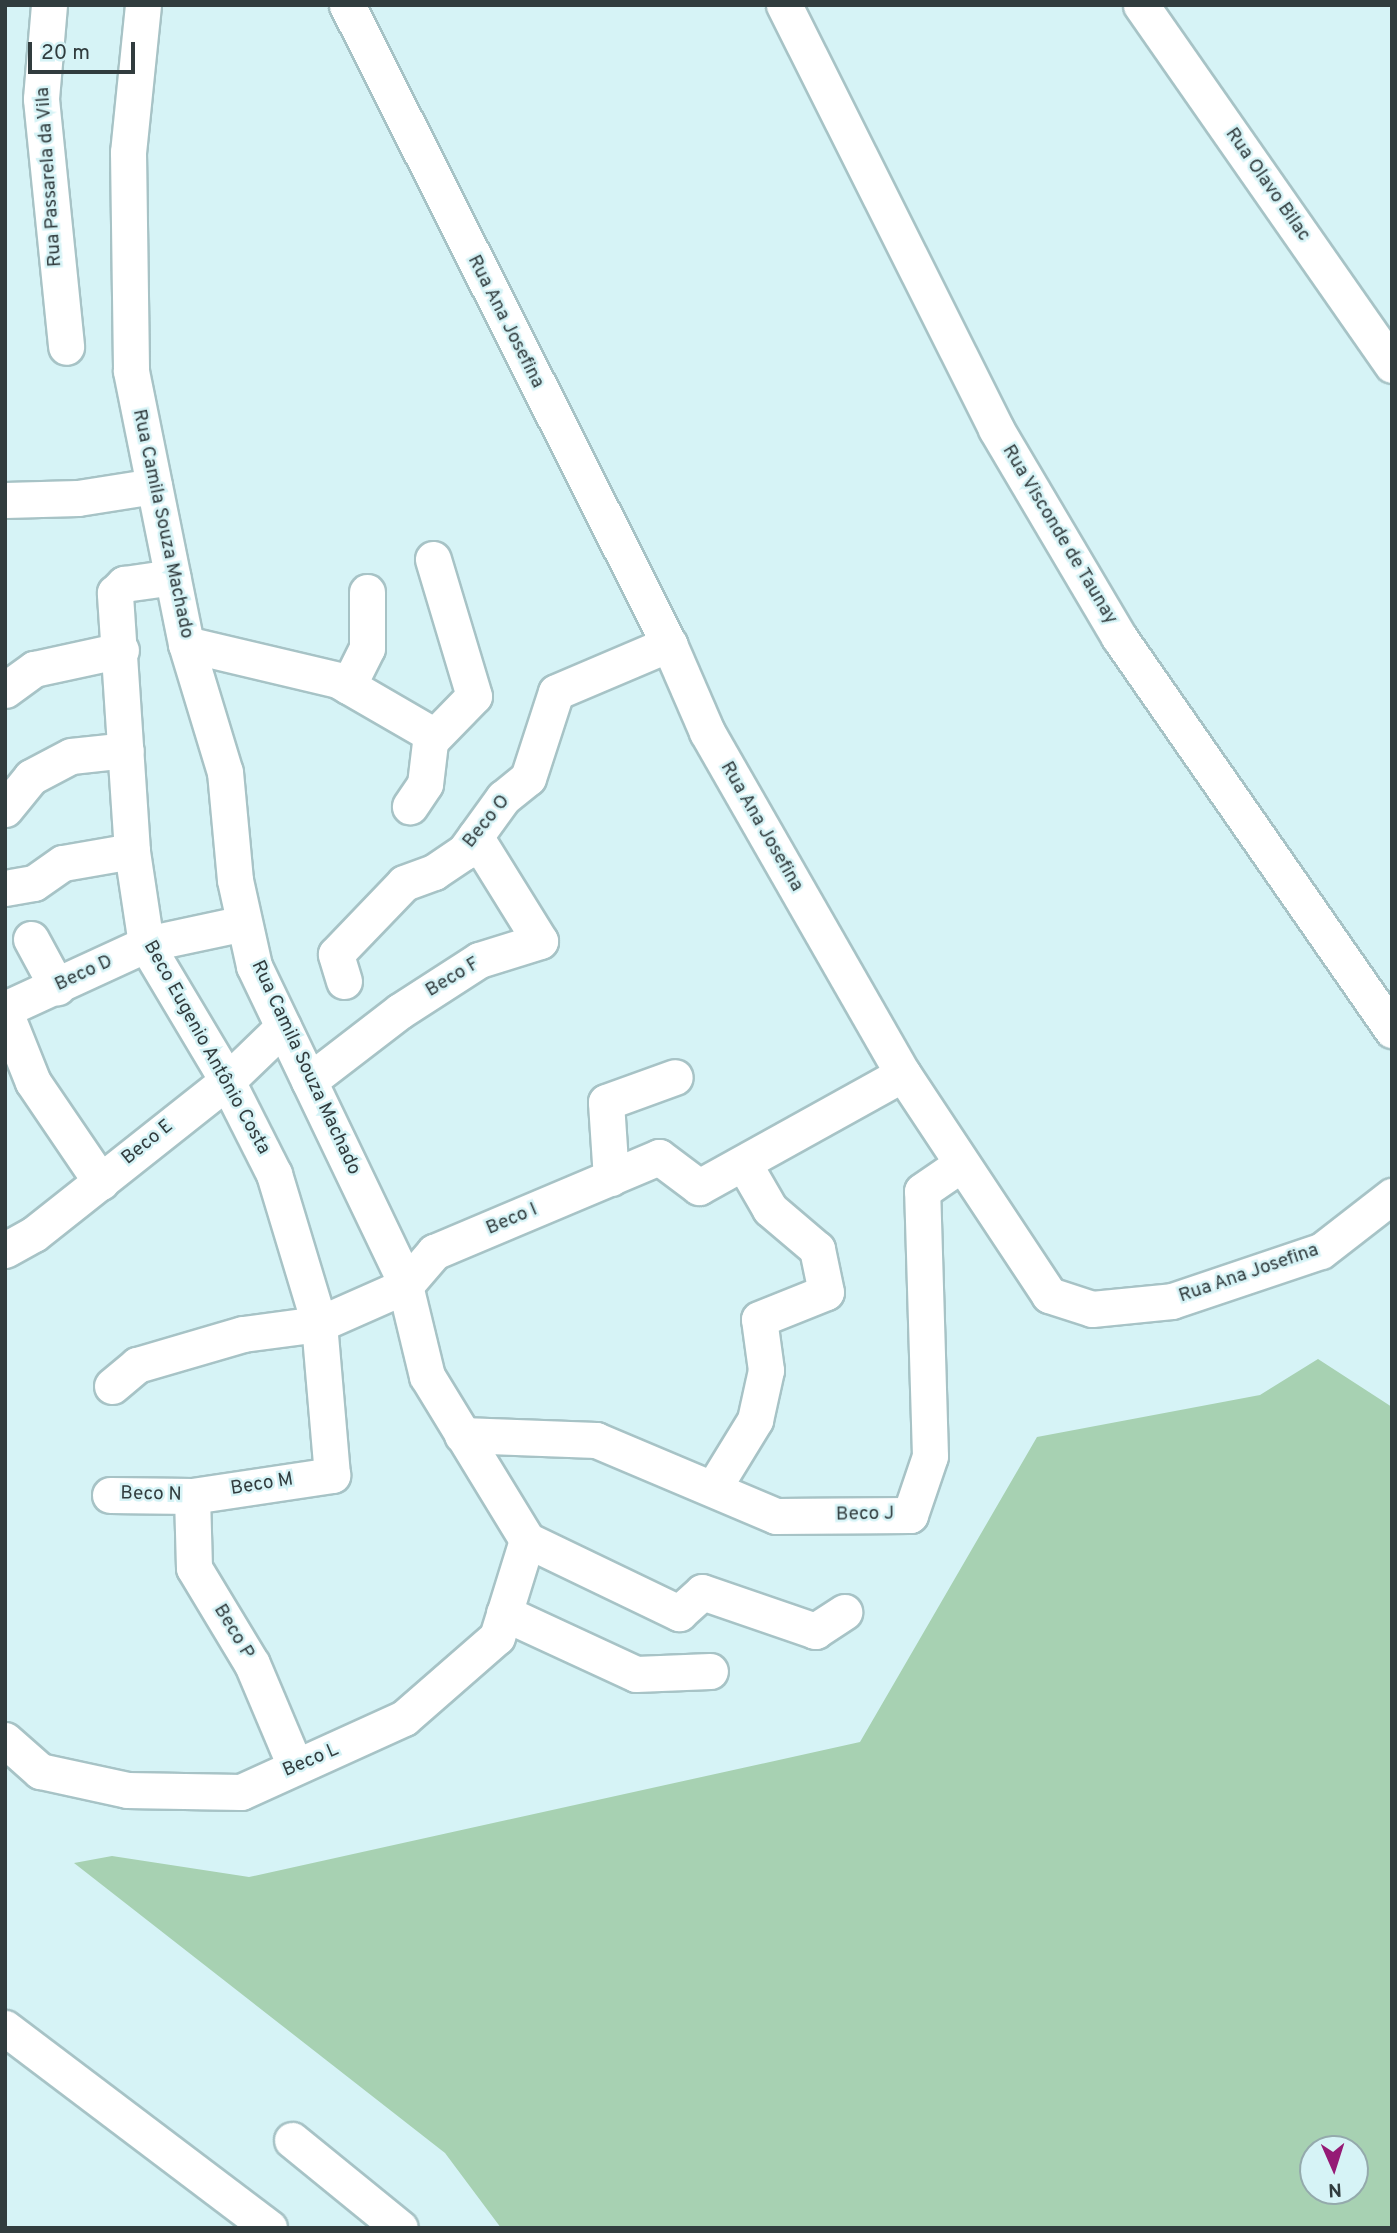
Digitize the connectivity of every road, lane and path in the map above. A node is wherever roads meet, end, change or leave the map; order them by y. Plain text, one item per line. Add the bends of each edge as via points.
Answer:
1 (49, 5) edge
2 (143, 5) edge
3 (347, 5) edge
4 (783, 5) edge
5 (1141, 5) edge
6 (66, 348) dead end
7 (1392, 365) edge
8 (154, 486) junction
9 (5, 500) edge
10 (433, 559) dead end
11 (173, 577) junction
12 (367, 592) dead end
13 (186, 644) junction
14 (669, 644) junction
15 (121, 650) junction
16 (348, 685) junction
17 (5, 691) edge
18 (432, 740) junction
19 (127, 750) junction
20 (410, 806) dead end
21 (5, 809) edge
22 (475, 835) junction
23 (132, 850) junction
24 (5, 888) edge
25 (244, 923) junction
26 (32, 939) dead end
27 (146, 944) junction
28 (344, 981) dead end
29 (57, 987) junction
30 (5, 1010) edge
31 (283, 1027) junction
32 (1392, 1030) edge
33 (903, 1074) junction
34 (675, 1077) dead end
35 (227, 1081) junction
36 (309, 1081) junction
37 (744, 1164) junction
38 (960, 1165) junction
39 (611, 1178) junction
40 (101, 1182) junction
41 (1392, 1196) edge
42 (5, 1250) edge
43 (405, 1286) junction
44 (319, 1324) junction
45 (112, 1386) dead end
46 (462, 1435) junction
47 (332, 1475) joint
48 (714, 1488) junction
49 (110, 1495) dead end
50 (192, 1496) junction
51 (527, 1539) junction
52 (844, 1612) dead end
53 (504, 1613) junction
54 (710, 1671) dead end
55 (5, 1740) edge
56 (295, 1766) junction
57 (5, 2028) edge
58 (292, 2140) dead end
59 (269, 2228) edge
60 (400, 2228) edge

1 - 6 street, Rua Passarela da Vila via 41,99
2 - 8 street, Rua Camila Souza Machado via 128,152 131,371
3 - 14 street, Rua Ana Josefina
4 - 32 street, Rua Visconde de Taunay via 996,429 1112,625
5 - 7 street, Rua Olavo Bilac
8 - 9 street via 80,511
8 - 11 street, Rua Camila Souza Machado
10 - 18 street via 474,696
11 - 13 street, Rua Camila Souza Machado
11 - 15 street, Beco Eugenio Antônio Costa via 124,584 115,593
12 - 16 street via 367,648
13 - 16 street
13 - 25 street, Rua Camila Souza Machado via 225,772 235,880
14 - 22 street, Beco O via 556,692 528,778 503,798
14 - 33 street, Rua Ana Josefina via 707,732
15 - 17 street via 34,668
15 - 19 street, Beco Eugenio Antônio Costa
16 - 18 street via 431,734
18 - 20 street via 425,784
19 - 21 street via 72,756 31,776
19 - 23 street, Beco Eugenio Antônio Costa
22 - 28 street, Beco O via 464,852 434,872 404,883 336,954
22 - 36 street, Beco F via 540,941 479,960 400,1011
23 - 24 street via 63,863 42,879
23 - 27 street, Beco Eugenio Antônio Costa
25 - 27 street, Beco D
25 - 31 street, Rua Camila Souza Machado via 254,966
26 - 29 street
27 - 29 street, Beco D
27 - 35 street, Beco Eugenio Antônio Costa
29 - 30 street, Beco D
30 - 40 street via 33,1082
31 - 35 street, Beco E
31 - 36 street, Rua Camila Souza Machado
33 - 37 street, Beco I
33 - 38 street, Rua Ana Josefina
34 - 39 street via 606,1102
35 - 40 street, Beco E
35 - 44 street, Beco Eugenio Antônio Costa via 274,1174
36 - 43 street, Rua Camila Souza Machado
37 - 39 street, Beco I via 699,1187 659,1157
37 - 48 street via 770,1209 817,1249 826,1292 759,1319 766,1370 755,1420
38 - 41 street, Rua Ana Josefina via 1049,1295 1092,1308 1172,1301 1321,1251
38 - 48 street, Beco J via 922,1191 930,1457 910,1515 776,1516
39 - 43 street, Beco I via 434,1252
40 - 42 street, Beco E
43 - 44 street, Beco I
43 - 46 street, Rua Camila Souza Machado via 427,1376
44 - 45 street, Beco I via 243,1334 150,1361 137,1365
44 - 47 street, Beco Eugenio Antônio Costa
46 - 48 street, Beco J via 596,1440
46 - 51 street, Rua Camila Souza Machado
47 - 50 street, Beco M
49 - 50 street, Beco N
50 - 56 street, Beco P via 194,1568 252,1664
51 - 52 street via 679,1613 702,1592 816,1631
51 - 53 street, Beco L
53 - 54 street via 636,1674
53 - 56 street, Beco L via 497,1637 404,1718
55 - 56 street, Beco L via 40,1771 127,1790 241,1792
57 - 59 street
58 - 60 street

